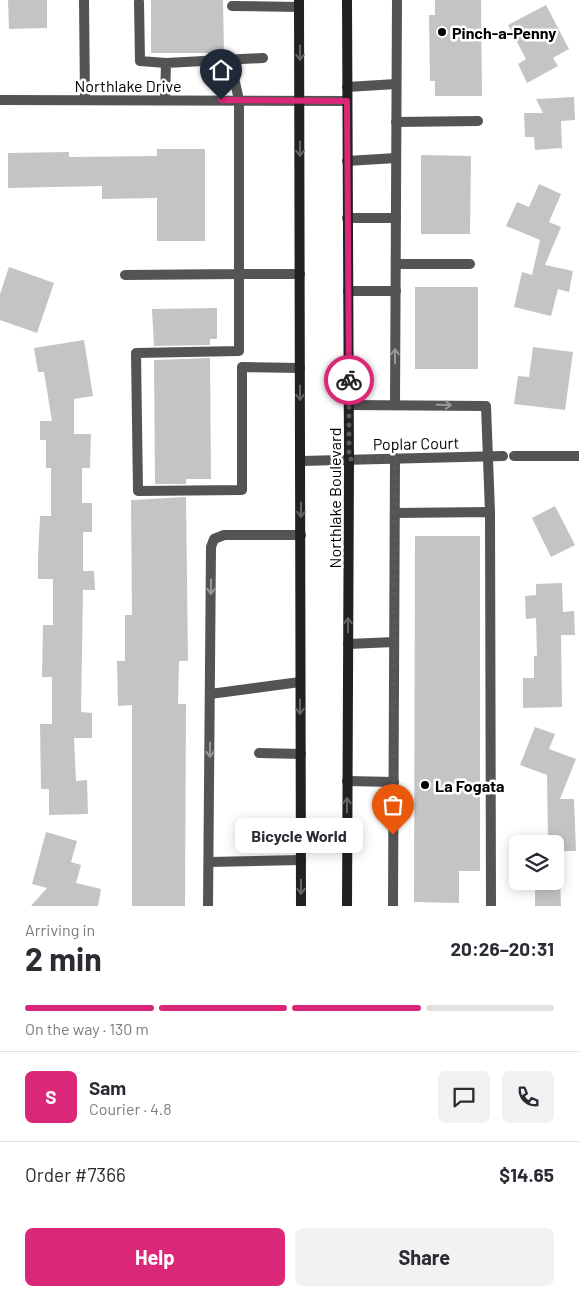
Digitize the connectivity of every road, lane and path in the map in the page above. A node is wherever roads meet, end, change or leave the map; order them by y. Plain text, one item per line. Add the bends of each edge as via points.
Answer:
1 (84, 0) edge
2 (347, 0) edge
3 (396, 0) edge
4 (139, 2) dead end
5 (299, 3) edge
6 (232, 6) dead end
7 (263, 58) dead end
8 (230, 60) junction
9 (166, 63) junction
10 (396, 84) junction
11 (346, 87) junction
12 (0, 100) edge
13 (85, 100) junction
14 (166, 100) junction
15 (239, 100) junction
16 (300, 100) junction
17 (347, 101) junction
18 (478, 121) dead end
19 (396, 122) junction
20 (396, 158) junction
21 (347, 161) junction
22 (347, 218) junction
23 (396, 218) junction
24 (396, 264) junction
25 (470, 264) dead end
26 (239, 274) junction
27 (300, 274) junction
28 (125, 275) dead end
29 (396, 291) junction
30 (348, 292) junction
31 (239, 351) junction
32 (242, 367) junction
33 (300, 368) junction
34 (395, 404) junction
35 (349, 405) junction
36 (489, 456) junction
37 (503, 456) dead end
38 (514, 456) dead end
39 (579, 456) edge
40 (395, 458) junction
41 (349, 459) junction
42 (300, 461) junction
43 (490, 512) junction
44 (395, 513) junction
45 (301, 535) junction
46 (394, 642) junction
47 (348, 644) junction
48 (300, 682) junction
49 (210, 694) junction
50 (259, 753) dead end
51 (301, 754) junction
52 (347, 781) junction
53 (394, 782) junction
54 (301, 860) junction
55 (209, 862) junction
56 (208, 906) edge
57 (301, 906) edge
58 (347, 906) edge
59 (393, 906) edge
60 (491, 906) edge

1 - 13 street
2 - 11 main road, Northlake Boulevard
3 - 10 street
4 - 9 street via 140,61
5 - 6 street
5 -> 16 main road, Northlake Boulevard
7 - 8 street
8 - 9 street
8 - 15 street
9 - 14 street
10 - 11 street
10 - 19 street
11 - 17 main road, Northlake Boulevard
12 - 13 street, Northlake Drive
13 - 14 street, Northlake Drive
14 - 15 street, Northlake Drive
15 - 16 street, Northlake Drive
15 - 26 street
16 - 17 street, Northlake Drive
16 -> 27 main road, Northlake Boulevard
17 - 21 main road, Northlake Boulevard
18 - 19 street
19 - 20 street
20 - 21 street
20 - 23 street
21 - 22 main road, Northlake Boulevard
22 - 23 street
22 - 30 main road, Northlake Boulevard
23 - 24 street
24 - 25 street
24 - 29 street
26 - 27 street
26 - 28 street
26 - 31 street
27 - 33 main road, Northlake Boulevard
29 - 30 street
34 -> 29 street
30 - 35 main road, Northlake Boulevard
31 - 32 street
31 - 32 street via 136,353 138,492 242,490
32 - 33 street
33 -> 42 main road, Northlake Boulevard
34 - 35 street
34 -> 36 street via 486,406
35 - 41 main road, Northlake Boulevard
36 - 37 street, Poplar Court
36 - 40 street, Poplar Court
36 - 43 street
38 - 39 street
40 - 41 street, Poplar Court
40 - 44 street
41 - 42 street, Poplar Court
47 -> 41 main road, Northlake Boulevard
42 -> 45 main road, Northlake Boulevard
43 - 44 street
43 - 60 street
44 - 46 street
45 - 48 main road, Northlake Boulevard
45 -> 49 street via 224,535 214,539 211,547
46 - 47 street
46 - 53 street
47 - 52 main road, Northlake Boulevard
48 - 49 street
48 -> 51 main road, Northlake Boulevard
49 -> 55 street
50 - 51 street
51 - 54 main road, Northlake Boulevard
52 - 53 street
58 -> 52 main road, Northlake Boulevard
53 - 59 street
54 - 55 street
54 -> 57 main road, Northlake Boulevard
55 - 56 street

